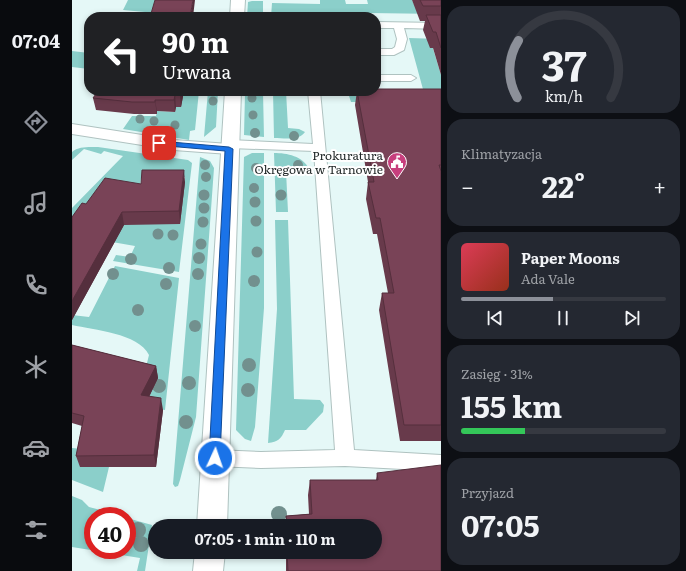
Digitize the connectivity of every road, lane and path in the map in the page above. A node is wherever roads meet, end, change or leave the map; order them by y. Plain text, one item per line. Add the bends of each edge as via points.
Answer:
1 (238, 0) edge
2 (237, 12) edge
3 (381, 25) edge
4 (398, 25) junction
5 (441, 26) edge
6 (381, 52) edge
7 (381, 78) edge
8 (411, 78) dead end
9 (233, 96) edge
10 (315, 96) edge
11 (73, 132) edge
12 (229, 147) junction
13 (320, 148) junction
14 (215, 458) junction
15 (346, 458) junction
16 (441, 463) edge
17 (212, 519) edge
18 (209, 559) edge
19 (208, 571) edge

1 - 2 street
3 - 4 lane
4 - 5 lane
4 - 6 lane via 402,39 400,48 394,52
7 - 8 lane
9 - 12 street
10 - 13 lane
11 - 12 street via 174,145
12 - 13 lane
12 - 14 street
13 - 15 lane
14 - 15 lane
14 - 17 street
15 - 16 lane
18 - 19 street

